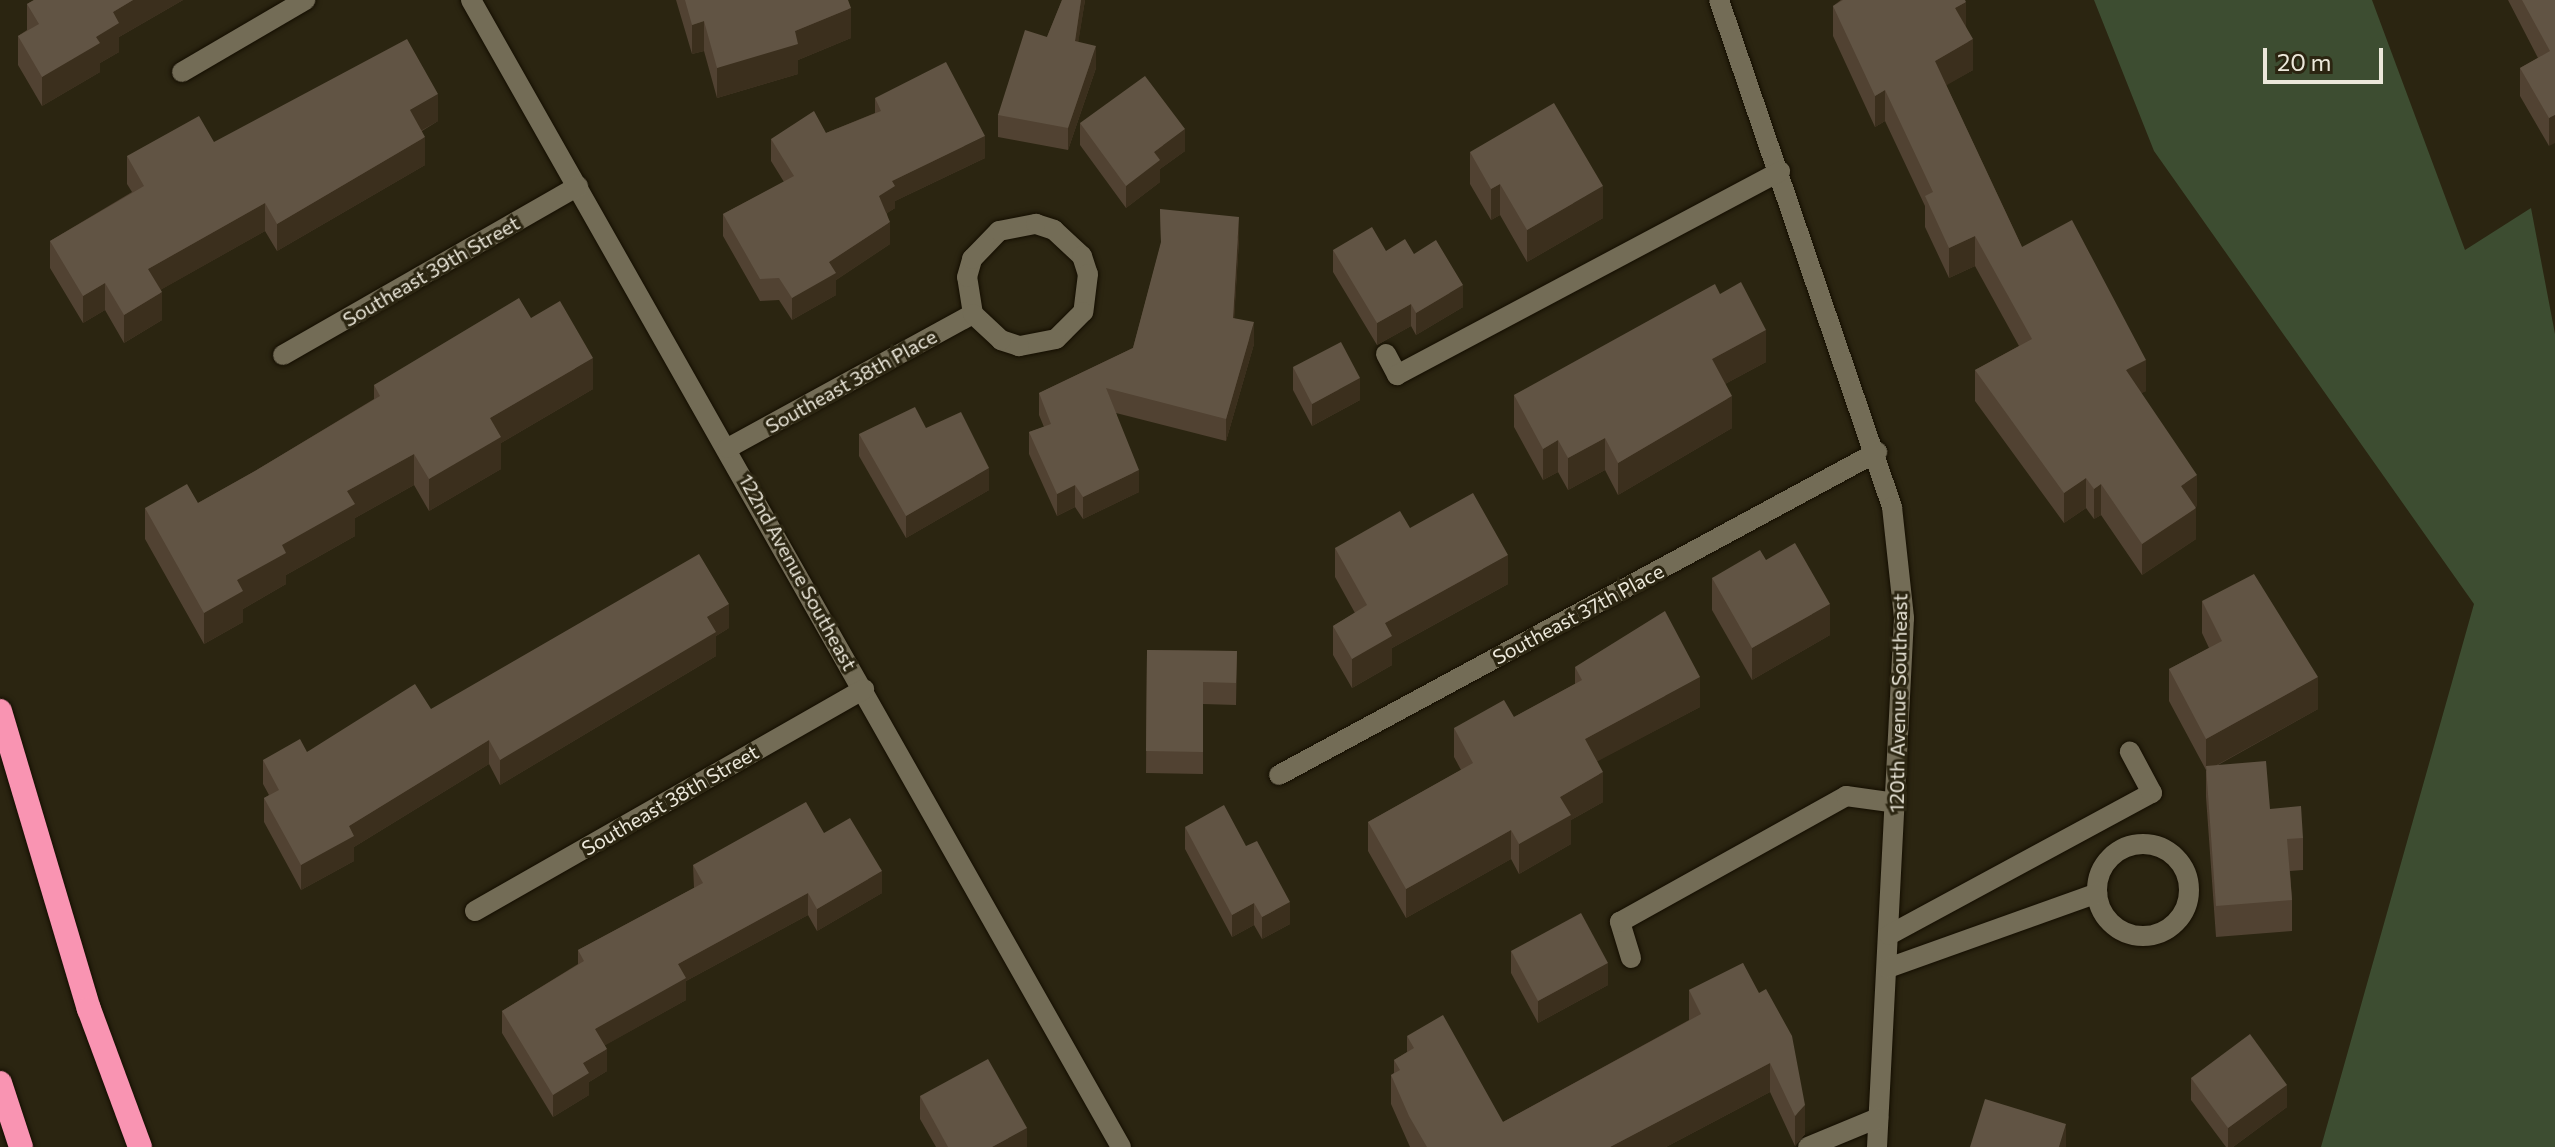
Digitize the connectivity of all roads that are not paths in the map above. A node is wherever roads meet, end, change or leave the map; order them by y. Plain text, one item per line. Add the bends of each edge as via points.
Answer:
1 (305, 0) edge
2 (471, 0) edge
3 (1719, 0) edge
4 (182, 72) dead end
5 (1780, 171) junction
6 (578, 186) junction
7 (973, 314) junction
8 (1386, 354) dead end
9 (283, 355) dead end
10 (728, 448) junction
11 (1877, 452) junction
12 (864, 689) junction
13 (0, 711) edge
14 (2130, 752) dead end
15 (1279, 775) dead end
16 (1896, 803) junction
17 (2097, 893) junction
18 (475, 911) dead end
19 (1889, 935) junction
20 (1631, 958) dead end
21 (1888, 968) junction
22 (0, 1083) edge
23 (1878, 1118) junction
24 (21, 1147) edge
25 (140, 1147) edge
26 (1121, 1147) edge
27 (1808, 1147) edge
28 (1877, 1147) edge

1 - 4 street
2 - 6 street, 122nd Avenue Southeast
3 - 5 street, 120th Avenue Southeast
5 - 8 street via 1397,375
5 - 11 street, 120th Avenue Southeast
6 - 9 street, Southeast 39th Street
6 - 10 street, 122nd Avenue Southeast
7 - 7 street via 1001,340 1019,346 1056,339 1083,312 1088,274 1082,256 1054,230 1017,225 999,231 972,259 967,277
7 - 10 street, Southeast 38th Place
10 - 12 street, 122nd Avenue Southeast
11 - 15 street, Southeast 37th Place
11 - 16 street, 120th Avenue Southeast via 1892,507 1904,618
12 - 18 street, Southeast 38th Street
12 - 26 street, 122nd Avenue Southeast
13 - 25 highway via 89,1009
14 - 19 street via 2152,793
16 - 19 street, 120th Avenue Southeast
16 - 20 street via 1846,796 1620,922
17 - 17 street via 2109,922 2137,936 2178,921 2189,894 2182,866 2145,844 2105,863
17 - 21 street
19 - 21 street, 120th Avenue Southeast
21 - 23 street, 120th Avenue Southeast
22 - 24 highway
23 - 27 street
23 - 28 street, 120th Avenue Southeast

